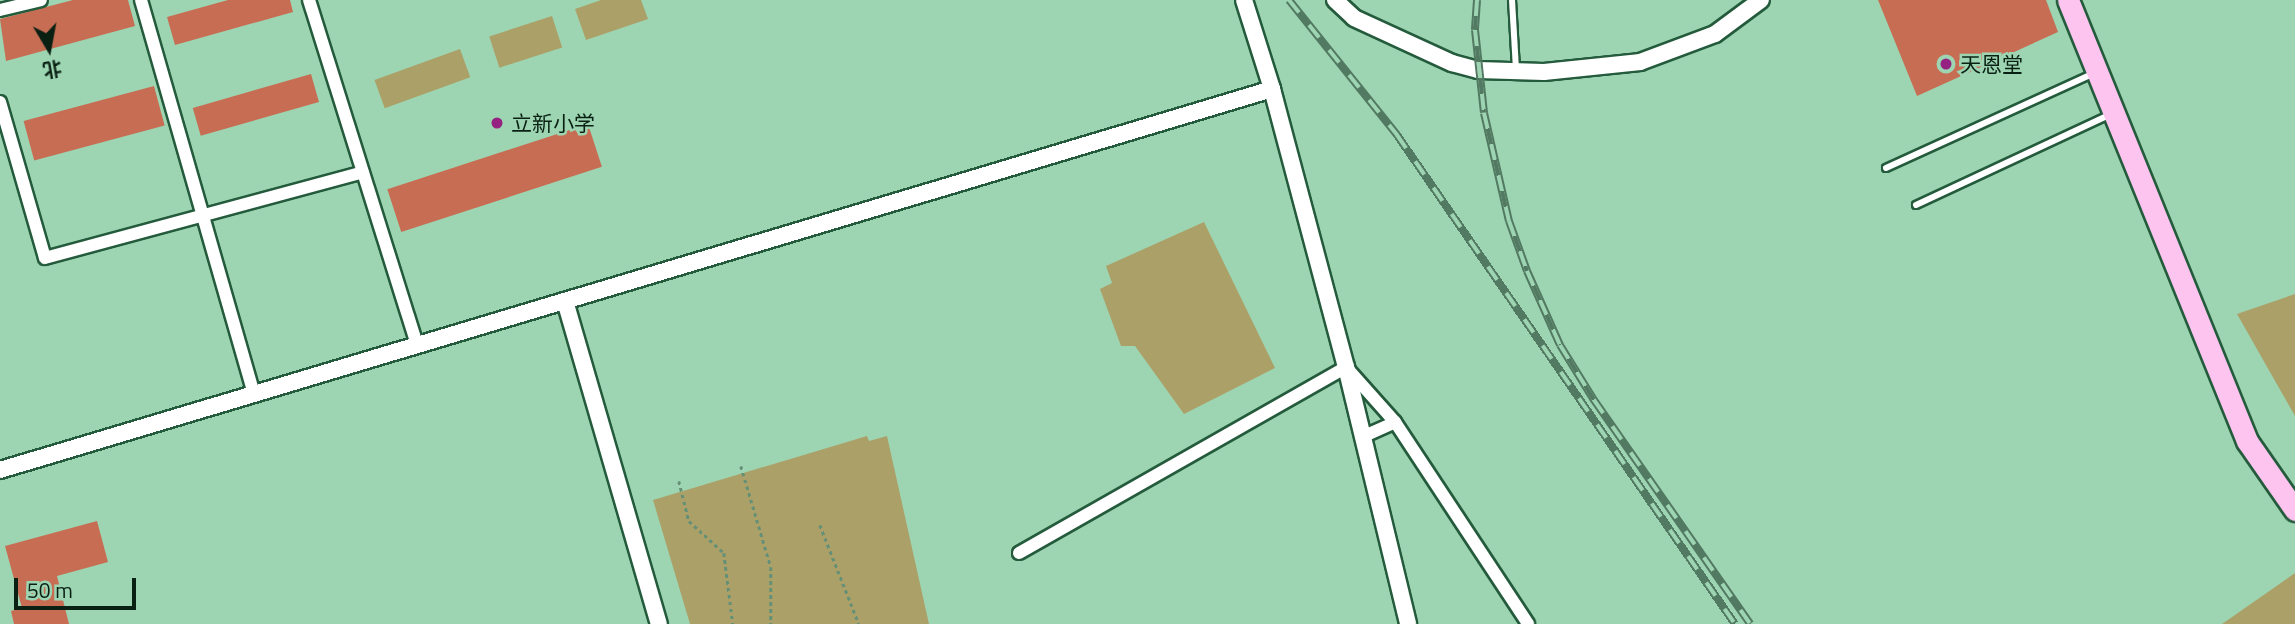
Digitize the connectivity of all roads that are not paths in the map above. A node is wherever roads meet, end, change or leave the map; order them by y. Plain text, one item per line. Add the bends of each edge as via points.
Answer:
1 (41, 0) edge
2 (141, 0) edge
3 (309, 0) edge
4 (1244, 0) edge
5 (1335, 0) edge
6 (1512, 0) edge
7 (1761, 0) edge
8 (2068, 0) edge
9 (0, 9) edge
10 (1516, 69) junction
11 (2097, 72) junction
12 (1272, 89) junction
13 (0, 102) edge
14 (2114, 112) junction
15 (1886, 168) dead end
16 (363, 172) junction
17 (1916, 205) dead end
18 (204, 215) junction
19 (565, 301) junction
20 (417, 345) junction
21 (1346, 367) junction
22 (254, 395) junction
23 (1395, 422) junction
24 (1362, 436) junction
25 (0, 471) edge
26 (2295, 510) edge
27 (1019, 553) dead end
28 (659, 624) edge
29 (1408, 624) edge
30 (1528, 624) edge

1 - 9 street
2 - 18 street
3 - 16 street
4 - 12 street
5 - 10 street via 1354,18 1452,64 1478,70
6 - 10 lane
7 - 10 street via 1715,34 1640,62 1544,72
8 - 11 highway
11 - 14 highway
11 - 15 lane
12 - 19 street
12 - 21 street
13 - 18 street via 45,258
14 - 17 lane
14 - 26 highway via 2247,441
16 - 18 street
16 - 20 street
18 - 22 street
19 - 20 street
19 - 28 street
20 - 22 street
21 - 23 street
21 - 24 street
21 - 27 street
22 - 25 street
23 - 24 street
23 - 30 street
24 - 29 street

